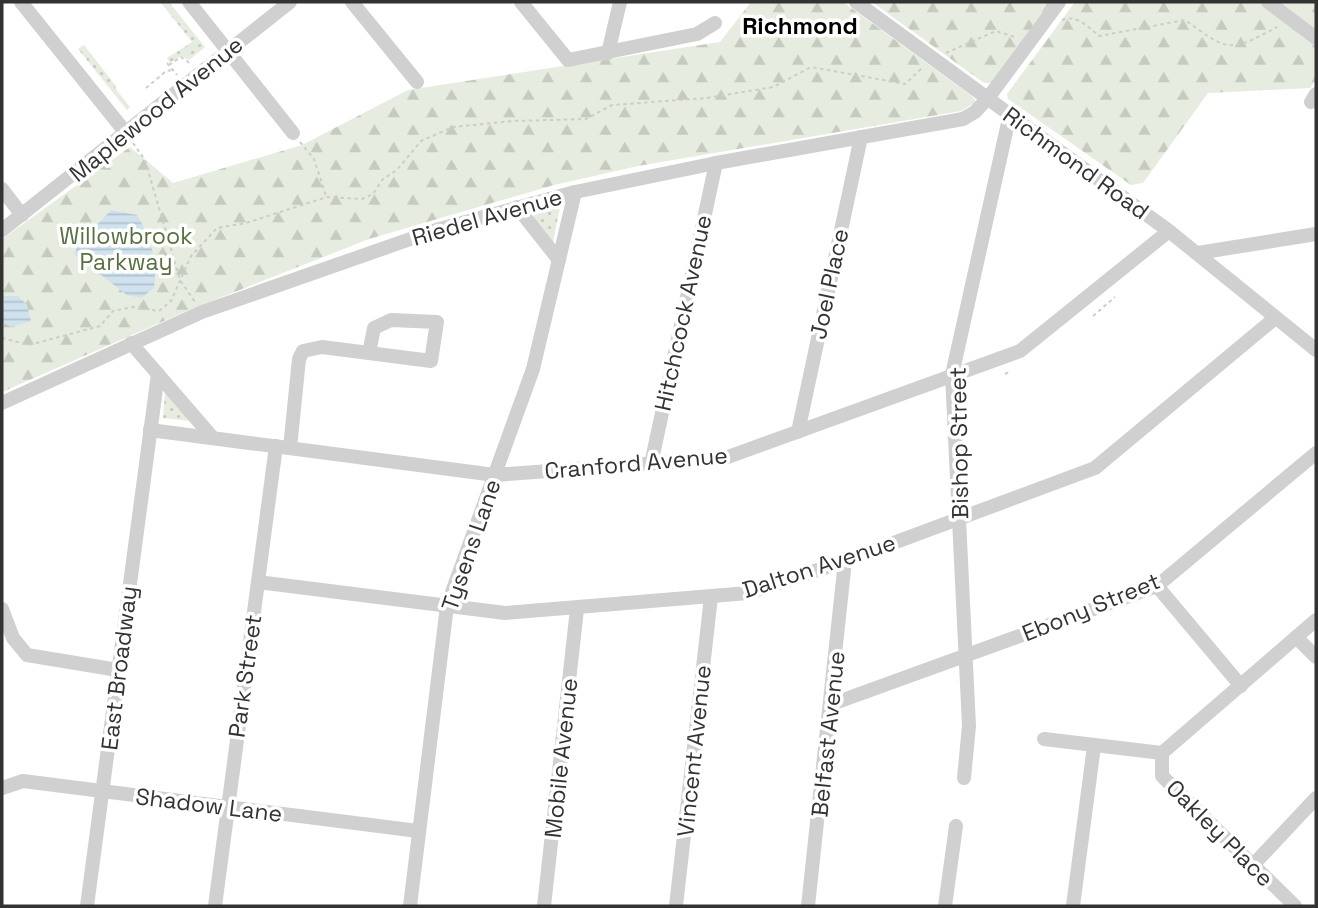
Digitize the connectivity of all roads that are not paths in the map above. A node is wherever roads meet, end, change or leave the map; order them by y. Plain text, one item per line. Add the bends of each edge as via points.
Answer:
1 (21, 2) edge
2 (188, 2) edge
3 (290, 2) edge
4 (352, 2) edge
5 (521, 2) edge
6 (620, 2) edge
7 (856, 2) edge
8 (1059, 2) edge
9 (1268, 2) edge
10 (715, 23) dead end
11 (1316, 38) edge
12 (228, 51) junction
13 (608, 53) junction
14 (417, 82) dead end
15 (988, 98) junction
16 (1010, 114) junction
17 (293, 132) road end
18 (126, 133) junction
19 (861, 137) junction
20 (716, 163) junction
21 (2, 189) edge
22 (575, 192) junction
23 (517, 207) junction
24 (22, 215) junction
25 (2, 230) edge
26 (1169, 231) junction
27 (1316, 234) edge
28 (1198, 253) junction
29 (559, 261) junction
30 (1274, 319) junction
31 (131, 343) junction
32 (1316, 350) edge
33 (369, 353) junction
34 (158, 374) junction
35 (952, 376) junction
36 (2, 403) edge
37 (150, 430) junction
38 (797, 432) junction
39 (213, 438) junction
40 (283, 447) junction
41 (1316, 453) edge
42 (651, 464) junction
43 (495, 475) junction
44 (960, 518) junction
45 (845, 561) junction
46 (258, 582) junction
47 (1157, 586) junction
48 (711, 597) junction
49 (447, 606) junction
50 (2, 608) edge
51 (577, 609) junction
52 (1316, 620) edge
53 (1296, 637) junction
54 (967, 656) junction
55 (1316, 657) edge
56 (118, 670) junction
57 (1241, 686) junction
58 (832, 704) junction
59 (1044, 739) dead end
60 (1094, 746) junction
61 (1162, 753) junction
62 (964, 778) dead end
63 (2, 788) edge
64 (103, 791) junction
65 (1316, 798) edge
66 (228, 807) junction
67 (956, 826) dead end
68 (418, 831) junction
69 (1253, 865) junction
70 (87, 906) edge
71 (215, 906) edge
72 (410, 906) edge
73 (544, 906) edge
74 (677, 906) edge
75 (808, 906) edge
76 (945, 906) edge
77 (1073, 906) edge
78 (1295, 906) edge

1 - 18 street
2 - 12 street
3 - 12 street, Maplewood Avenue
4 - 14 street
5 - 13 street via 568,60
6 - 13 street
7 - 15 street, Richmond Road
8 - 15 street, Riedel Avenue
9 - 11 street
10 - 13 street via 697,34
12 - 17 street
12 - 18 street, Maplewood Avenue
15 - 16 street, Richmond Road
15 - 19 street, Riedel Avenue via 963,119
16 - 26 street, Richmond Road
16 - 35 street, Bishop Street
18 - 24 street, Maplewood Avenue
19 - 20 street, Riedel Avenue
19 - 38 street, Joel Place
20 - 22 street, Riedel Avenue
20 - 42 street, Hitchcock Avenue
21 - 24 street
22 - 23 street, Riedel Avenue
22 - 29 street, Tysens Lane
23 - 29 street
23 - 31 street, Riedel Avenue via 274,285
24 - 25 street, Maplewood Avenue
26 - 28 street, Richmond Road
26 - 35 street, Cranford Avenue via 1020,351
27 - 28 street
28 - 30 street, Richmond Road
29 - 43 street, Tysens Lane via 533,369
30 - 32 street, Richmond Road
30 - 44 street, Dalton Avenue via 1095,468
31 - 34 street
31 - 36 street, Riedel Avenue
33 - 33 street via 432,360 437,322 380,323 371,334
33 - 40 street, Park Street via 322,347 303,351
34 - 37 street, East Broadway
34 - 39 street
35 - 38 street, Cranford Avenue
35 - 44 street, Bishop Street
37 - 39 street
37 - 56 street, East Broadway
38 - 42 street, Cranford Avenue via 725,458
39 - 40 street, Cranford Avenue
40 - 43 street, Cranford Avenue
40 - 46 street, Park Street
41 - 47 street, Ebony Street
42 - 43 street, Cranford Avenue
43 - 49 street, Tysens Lane
44 - 45 street, Dalton Avenue
44 - 54 street, Bishop Street
45 - 48 street, Dalton Avenue via 748,593
45 - 58 street, Belfast Avenue
46 - 49 street, Dalton Avenue
46 - 66 street, Park Street
47 - 54 street, Ebony Street
47 - 57 street
48 - 51 street, Dalton Avenue
48 - 74 street, Vincent Avenue
49 - 51 street, Dalton Avenue via 505,614
49 - 68 street, Tysens Lane
50 - 56 street via 13,638 27,655
51 - 73 street, Mobile Avenue
52 - 53 street
53 - 55 street
53 - 57 street
54 - 58 street, Ebony Street
54 - 62 street, Bishop Street via 969,726
56 - 64 street, East Broadway
57 - 61 street
58 - 75 street, Belfast Avenue
59 - 60 street
60 - 61 street
60 - 77 street
61 - 69 street, Oakley Place via 1162,776
63 - 64 street, Shadow Lane via 23,780
64 - 66 street, Shadow Lane
64 - 70 street, East Broadway
65 - 69 street
66 - 68 street, Shadow Lane
66 - 71 street, Park Street
67 - 76 street
68 - 72 street, Tysens Lane
69 - 78 street, Oakley Place

